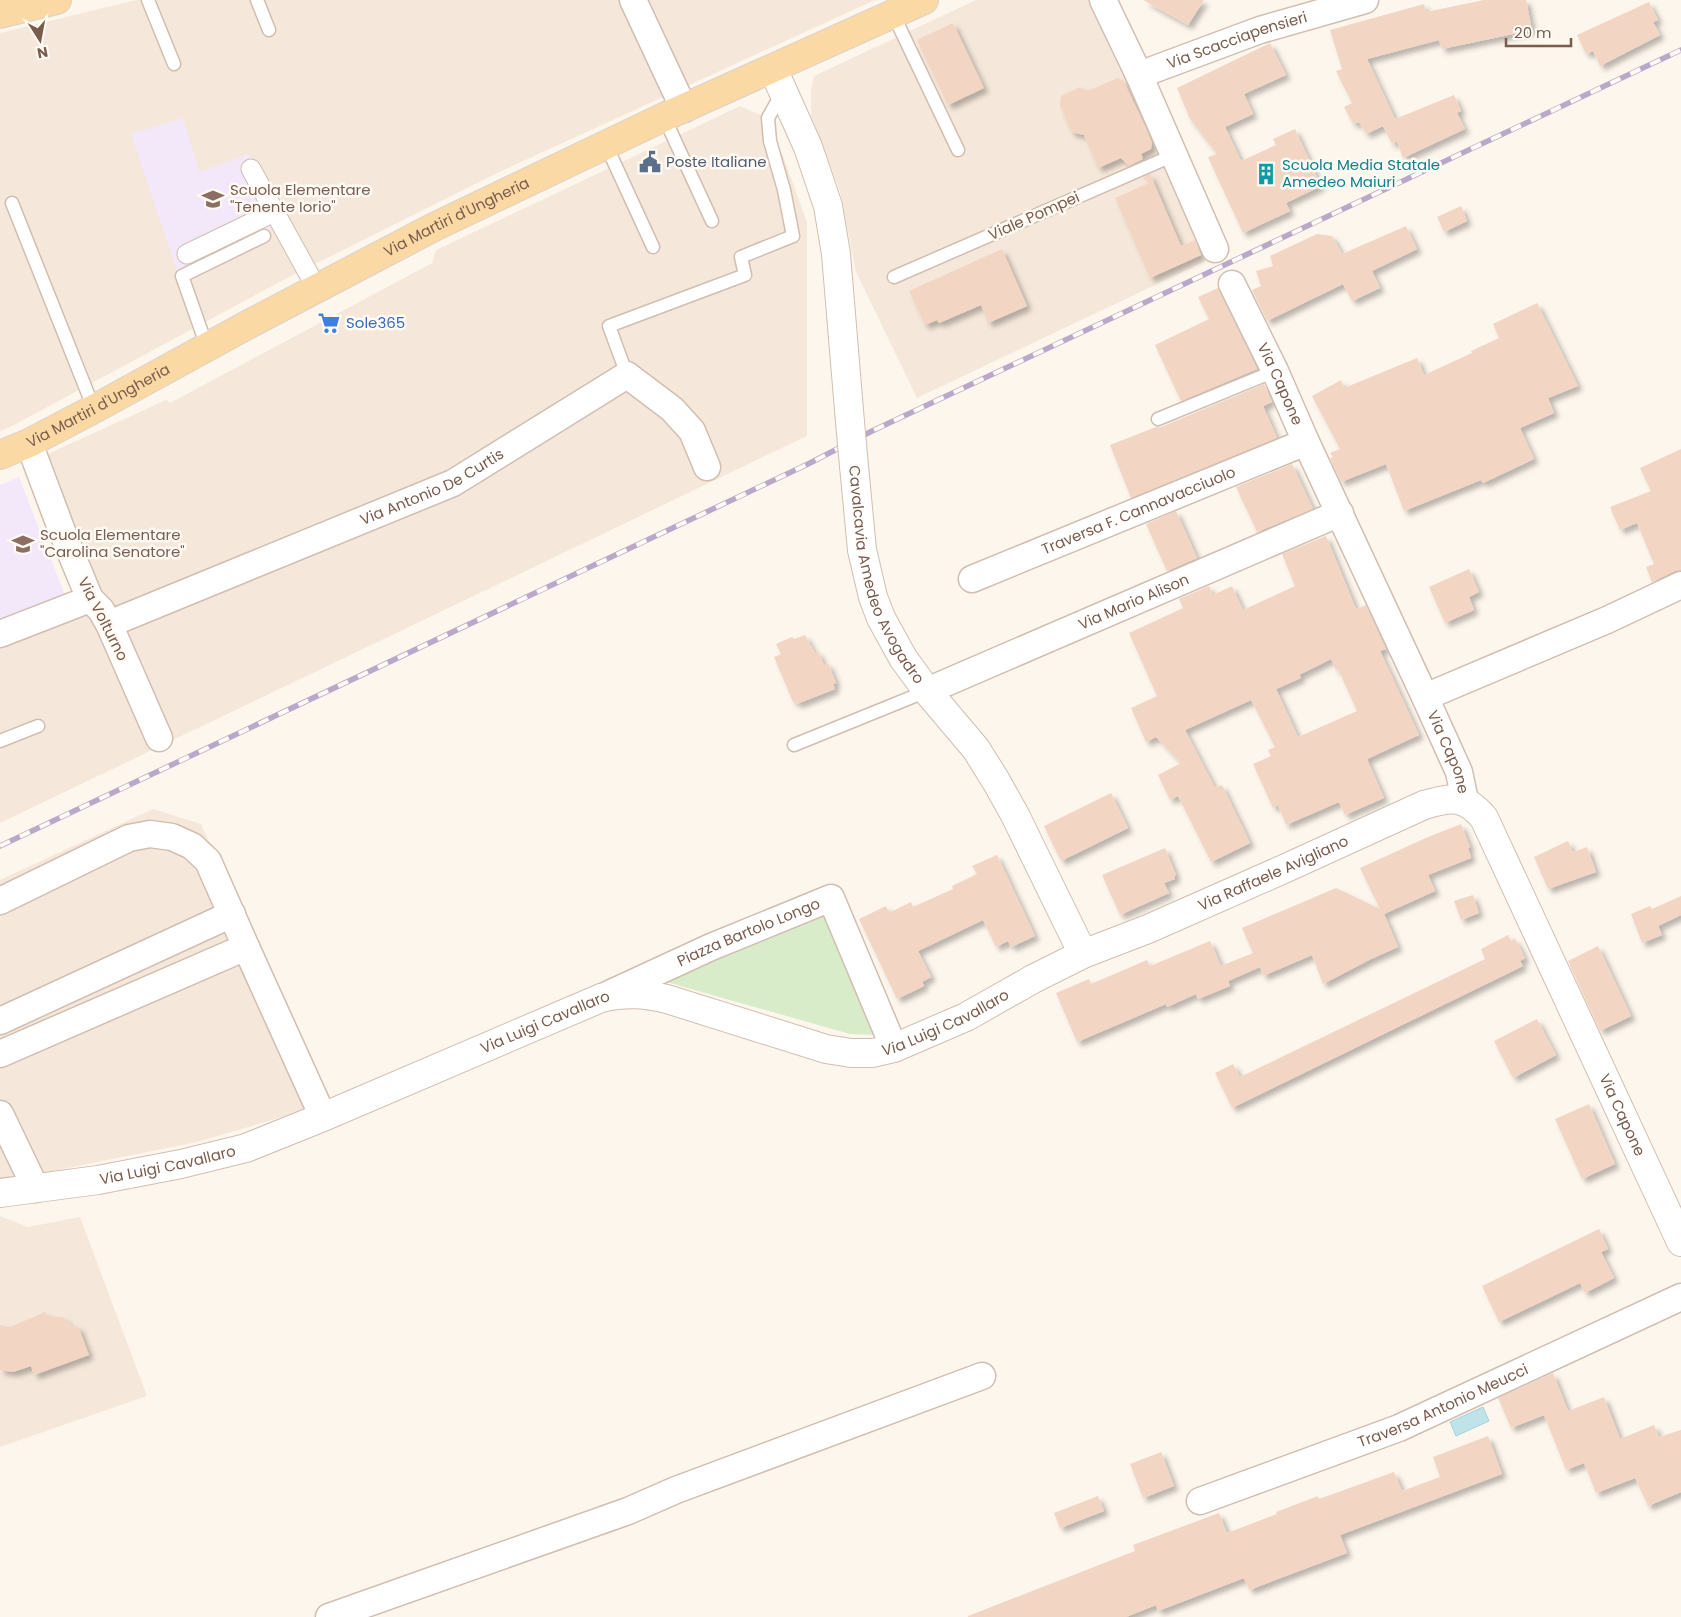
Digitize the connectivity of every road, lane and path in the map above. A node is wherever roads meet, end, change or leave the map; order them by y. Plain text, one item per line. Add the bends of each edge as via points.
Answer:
1 (57, 0) edge
2 (148, 0) edge
3 (257, 0) edge
4 (633, 0) edge
5 (924, 0) edge
6 (1103, 0) edge
7 (1365, 0) edge
8 (0, 14) edge
9 (893, 14) junction
10 (269, 30) dead end
11 (174, 64) dead end
12 (1139, 75) junction
13 (778, 80) junction
14 (674, 113) junction
15 (606, 145) junction
16 (958, 150) dead end
17 (1174, 155) junction
18 (251, 169) dead end
19 (12, 202) dead end
20 (274, 212) junction
21 (712, 221) dead end
22 (264, 236) dead end
23 (653, 247) dead end
24 (1215, 249) dead end
25 (187, 254) dead end
26 (894, 277) dead end
27 (1232, 284) dead end
28 (317, 289) junction
29 (207, 347) junction
30 (1275, 371) junction
31 (627, 375) junction
32 (94, 409) junction
33 (1158, 418) dead end
34 (1306, 442) junction
35 (29, 443) junction
36 (0, 455) edge
37 (707, 467) dead end
38 (1340, 513) junction
39 (972, 579) dead end
40 (1681, 585) edge
41 (90, 599) junction
42 (109, 624) junction
43 (0, 634) edge
44 (927, 691) junction
45 (1425, 697) junction
46 (38, 726) dead end
47 (159, 738) dead end
48 (0, 742) edge
49 (794, 745) dead end
50 (1465, 801) junction
51 (0, 901) edge
52 (232, 914) junction
53 (246, 947) junction
54 (1083, 954) junction
55 (601, 998) junction
56 (0, 1021) edge
57 (894, 1048) junction
58 (0, 1054) edge
59 (0, 1114) edge
60 (322, 1118) junction
61 (36, 1189) junction
62 (0, 1193) edge
63 (1681, 1242) edge
64 (1681, 1297) edge
65 (982, 1376) dead end
66 (1200, 1500) dead end
67 (329, 1617) edge

1 - 8 main road
2 - 11 lane
3 - 10 lane
4 - 14 street
5 - 9 main road, Via Martiri d'Ungheria
6 - 12 street
7 - 12 street, Via Scacciapensieri via 1260,30
9 - 13 main road, Via Martiri d'Ungheria
9 - 16 lane
12 - 17 street
13 - 14 main road, Via Martiri d'Ungheria
13 - 31 lane via 768,118 770,141 793,236 740,257 745,275 609,326
13 - 44 street, Cavalcavia Amedeo Avogadro, bridge via 816,168 833,230 862,550 873,597 892,639
14 - 15 main road, Via Martiri d'Ungheria
14 - 21 lane
15 - 23 lane
15 - 28 main road, Via Martiri d'Ungheria via 434,227
17 - 24 street
17 - 26 lane, Viale Pompei
18 - 20 street
19 - 32 lane
20 - 25 street
20 - 28 street
22 - 29 lane via 182,276
27 - 30 street, Via Capone
28 - 29 main road, Via Martiri d'Ungheria
29 - 32 main road, Via Martiri d'Ungheria
30 - 33 lane
30 - 34 street, Via Capone
31 - 37 street via 672,409 692,431
31 - 42 street, Via Antonio De Curtis via 453,483
32 - 35 main road, Via Martiri d'Ungheria
34 - 38 street, Via Capone
34 - 39 street, Traversa F. Cannavacciuolo
35 - 36 main road, Via Martiri d'Ungheria
35 - 41 street, Via Volturno
38 - 44 street, Via Mario Alison
38 - 45 street, Via Capone
40 - 45 street
41 - 42 street, Via Volturno
41 - 43 street
42 - 47 street, Via Volturno
44 - 49 lane
44 - 54 street, Cavalcavia Amedeo Avogadro via 976,749 996,781
45 - 50 street, Via Capone via 1459,772
46 - 48 lane
50 - 54 street, Via Raffaele Avigliano via 1439,800 1424,805 1157,925
50 - 63 street, Via Capone via 1484,818
51 - 52 street via 129,838 150,834 172,837 192,846 208,861
52 - 53 street
52 - 56 street
53 - 58 street
53 - 60 street
54 - 57 street, Via Luigi Cavallaro via 966,1017
55 - 57 street, Via Luigi Cavallaro via 647,994 826,1049 858,1053
55 - 57 street, Piazza Bartolo Longo via 711,947 831,898
55 - 60 street, Via Luigi Cavallaro
59 - 61 street
60 - 61 street, Via Luigi Cavallaro via 220,1155 142,1172
61 - 62 street, Via Luigi Cavallaro
64 - 66 street, Traversa Antonio Meucci via 1399,1428
65 - 67 street via 676,1490 628,1511

